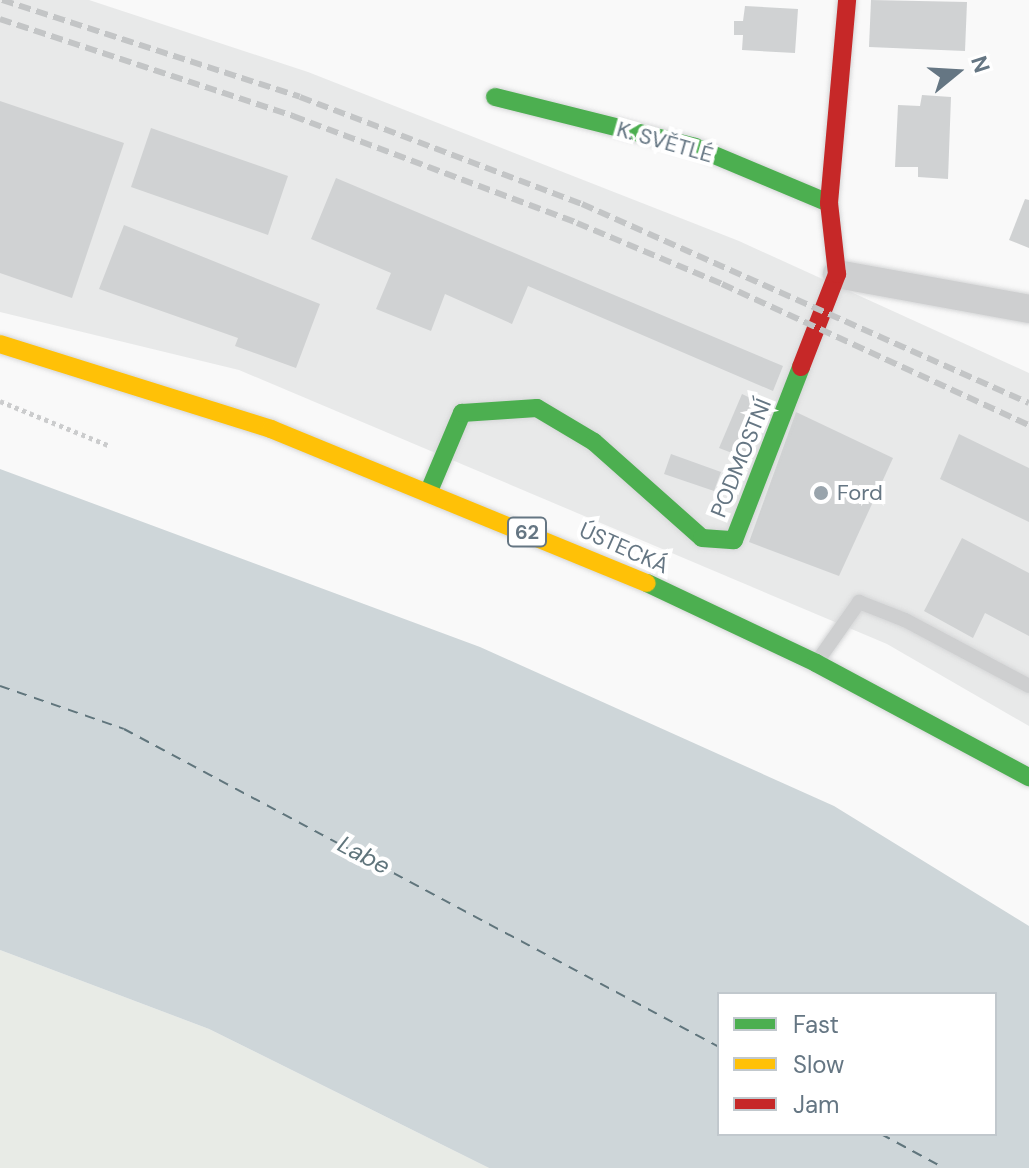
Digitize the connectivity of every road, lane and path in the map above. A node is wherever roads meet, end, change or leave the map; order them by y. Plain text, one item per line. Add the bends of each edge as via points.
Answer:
1 (847, 0) edge
2 (495, 97) dead end
3 (829, 203) junction
4 (837, 274) junction
5 (1029, 309) edge
6 (0, 344) edge
7 (0, 401) edge
8 (110, 446) dead end
9 (429, 491) junction
10 (816, 663) junction
11 (1029, 686) edge
12 (1029, 777) edge

1 - 3 street, PODMOSTNÍ
2 - 3 street, K. SVĚTLÉ via 695,147
3 - 4 street, PODMOSTNÍ
4 - 5 street
4 - 9 street, PODMOSTNÍ via 734,540 702,538 594,442 537,408 462,413
6 - 9 street, ÚSTECKÁ / 62 via 271,429
7 - 8 path
9 - 10 street, ÚSTECKÁ / 62 via 623,572
10 - 11 lane via 859,602 905,620
10 - 12 street, ÚSTECKÁ / 62

